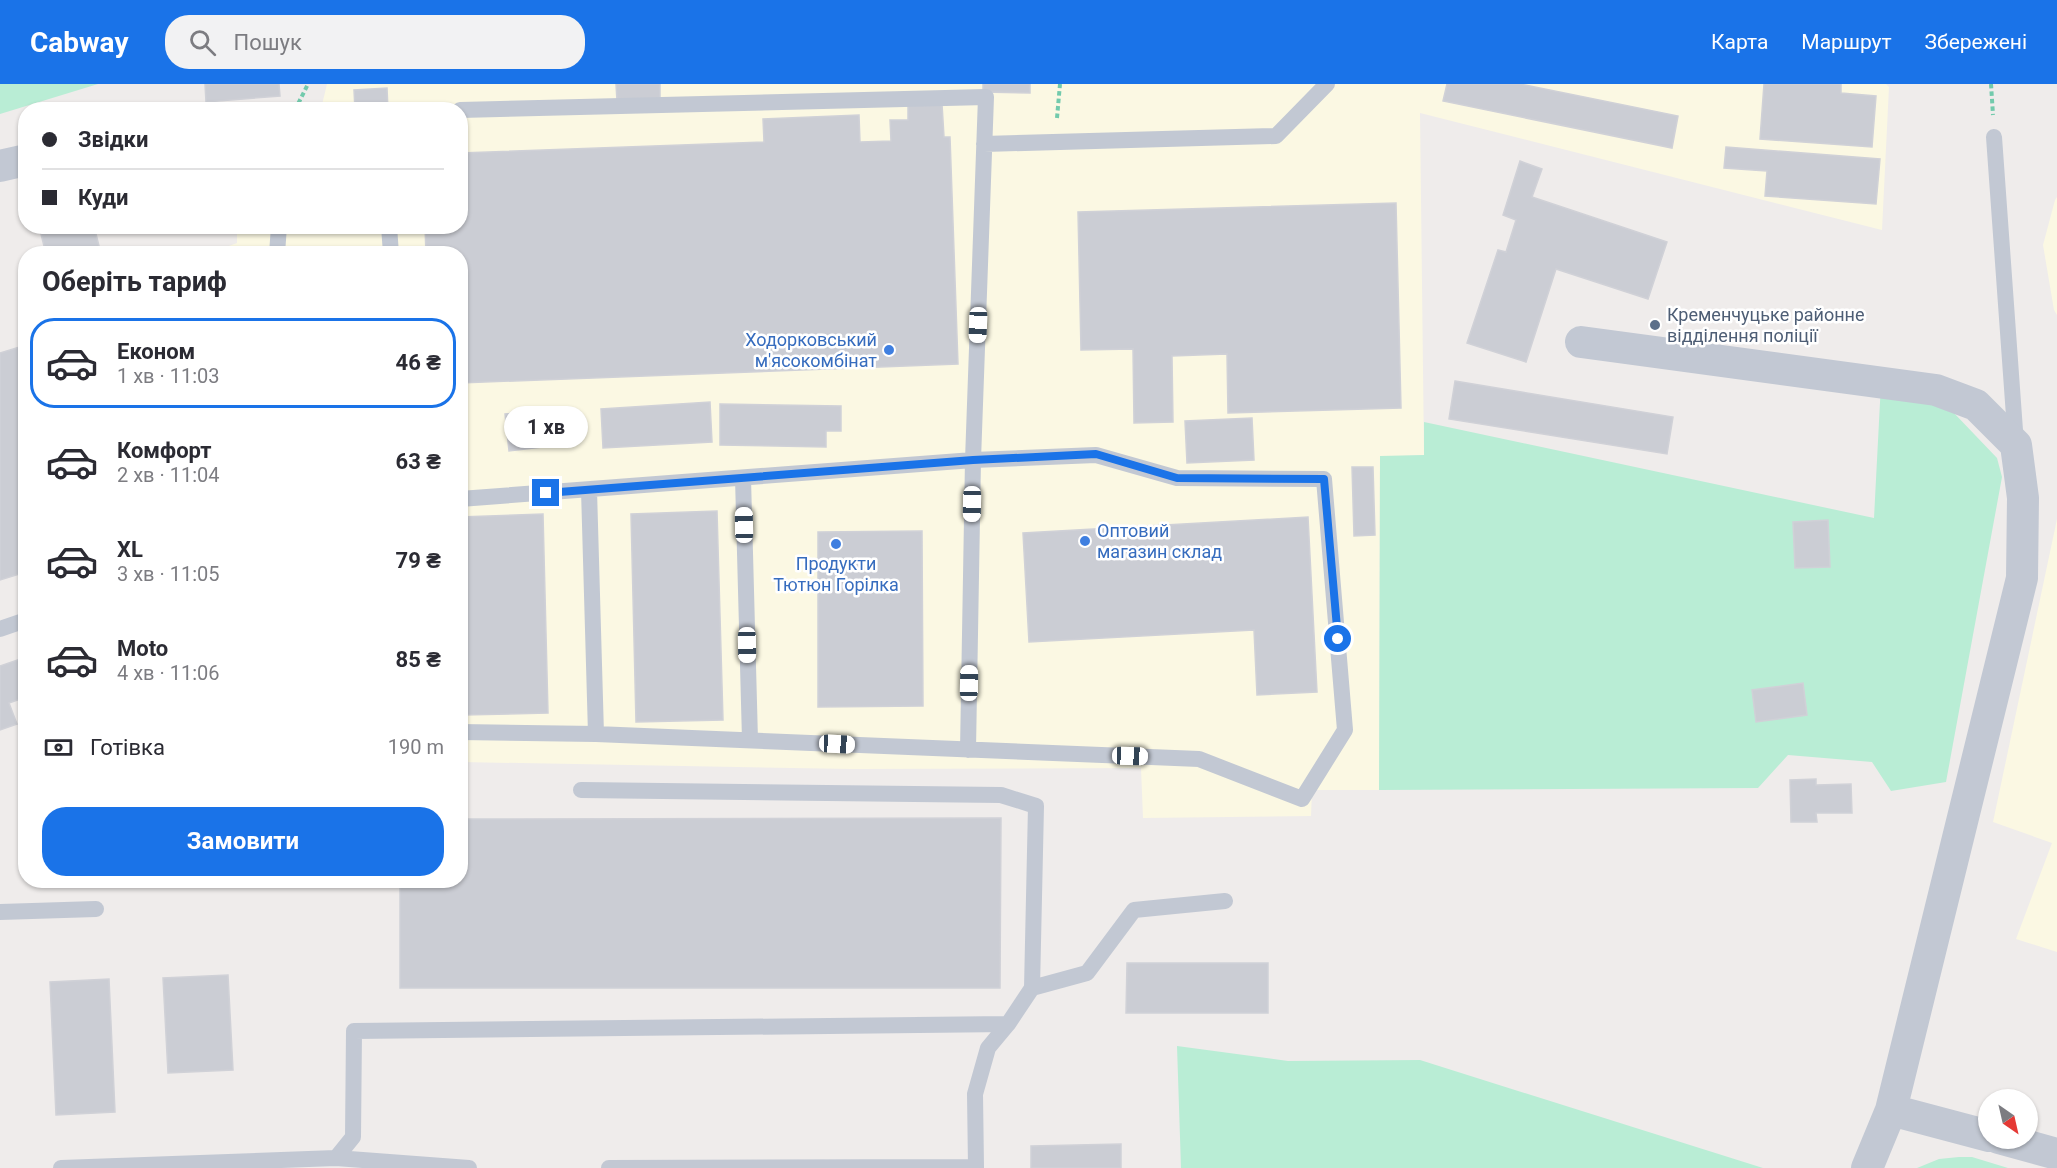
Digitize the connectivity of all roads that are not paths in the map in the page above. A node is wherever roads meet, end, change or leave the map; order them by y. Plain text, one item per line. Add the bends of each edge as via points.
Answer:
1 (1327, 84) edge
2 (468, 110) edge
3 (1994, 137) dead end
4 (984, 144) junction
5 (18, 162) edge
6 (0, 166) edge
7 (1581, 342) dead end
8 (2016, 445) junction
9 (973, 460) junction
10 (743, 478) junction
11 (589, 490) junction
12 (468, 498) edge
13 (18, 623) edge
14 (0, 629) edge
15 (468, 732) edge
16 (596, 734) junction
17 (750, 740) junction
18 (968, 750) junction
19 (581, 790) dead end
20 (1226, 901) dead end
21 (96, 909) dead end
22 (0, 912) edge
23 (1032, 988) junction
24 (1008, 1024) junction
25 (1891, 1110) junction
26 (1978, 1133) edge
27 (2038, 1149) edge
28 (2057, 1154) edge
29 (336, 1158) junction
30 (60, 1168) edge
31 (469, 1168) edge
32 (609, 1168) edge
33 (1867, 1168) edge

1 - 4 lane via 1276,136
2 - 4 lane via 986,98
3 - 8 lane
4 - 9 lane
5 - 6 street
7 - 8 street via 1936,390 1976,405
8 - 25 street via 2023,498 2022,578
9 - 10 lane
9 - 18 lane
9 - 18 lane via 1096,454 1177,478 1324,479 1345,730 1302,799 1199,759
10 - 11 lane
10 - 17 lane
11 - 12 lane
11 - 16 lane
13 - 14 lane
15 - 16 lane
16 - 17 lane
17 - 18 lane
19 - 23 lane via 1001,795 1036,806
20 - 23 lane via 1134,910 1087,973
21 - 22 lane
23 - 24 lane
24 - 29 lane via 354,1031 353,1137
24 - 32 lane via 988,1048 975,1094 976,1167
25 - 26 street
25 - 33 street
27 - 28 street
29 - 30 lane
29 - 31 lane

